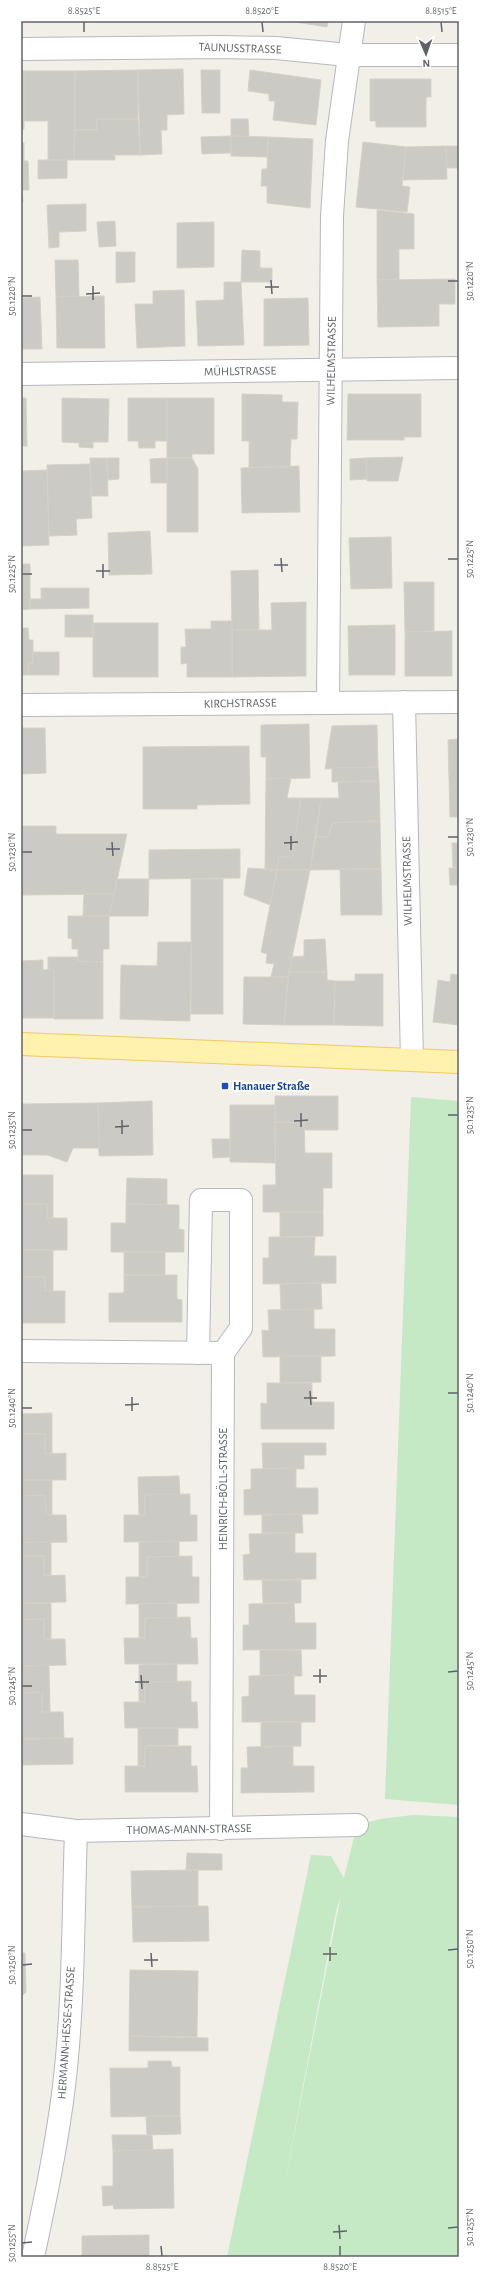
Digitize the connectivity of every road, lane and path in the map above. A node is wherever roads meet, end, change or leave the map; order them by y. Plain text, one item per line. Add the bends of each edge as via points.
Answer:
1 (354, 21) edge
2 (21, 49) edge
3 (348, 55) junction
4 (459, 55) edge
5 (459, 368) edge
6 (330, 370) junction
7 (21, 374) edge
8 (328, 702) junction
9 (404, 702) junction
10 (459, 702) edge
11 (21, 705) edge
12 (21, 1044) edge
13 (412, 1060) junction
14 (459, 1062) edge
15 (21, 1351) edge
16 (198, 1353) junction
17 (224, 1353) junction
18 (21, 1824) edge
19 (356, 1825) dead end
20 (221, 1828) junction
21 (76, 1831) junction
22 (33, 2257) edge

1 - 3 street, WILHELMSTRASSE
2 - 3 street, TAUNUSSTRASSE via 219,46
3 - 4 street, TAUNUSSTRASSE
3 - 6 street, WILHELMSTRASSE via 337,141 333,209
5 - 6 street, MÜHLSTRASSE
6 - 7 street, MÜHLSTRASSE
6 - 8 street, WILHELMSTRASSE
8 - 9 street, KIRCHSTRASSE
8 - 11 street, KIRCHSTRASSE
9 - 10 street, KIRCHSTRASSE
9 - 13 street, WILHELMSTRASSE
12 - 13 main road
13 - 14 main road
15 - 16 street
16 - 17 street
16 - 17 street via 201,1200 241,1200 241,1328
17 - 20 street, HEINRICH-BÖLL-STRASSE
18 - 21 street, THOMAS-MANN-STRASSE
19 - 20 street, THOMAS-MANN-STRASSE
20 - 21 street, THOMAS-MANN-STRASSE
21 - 22 street, HERMANN-HESSE-STRASSE via 64,2087 49,2182

